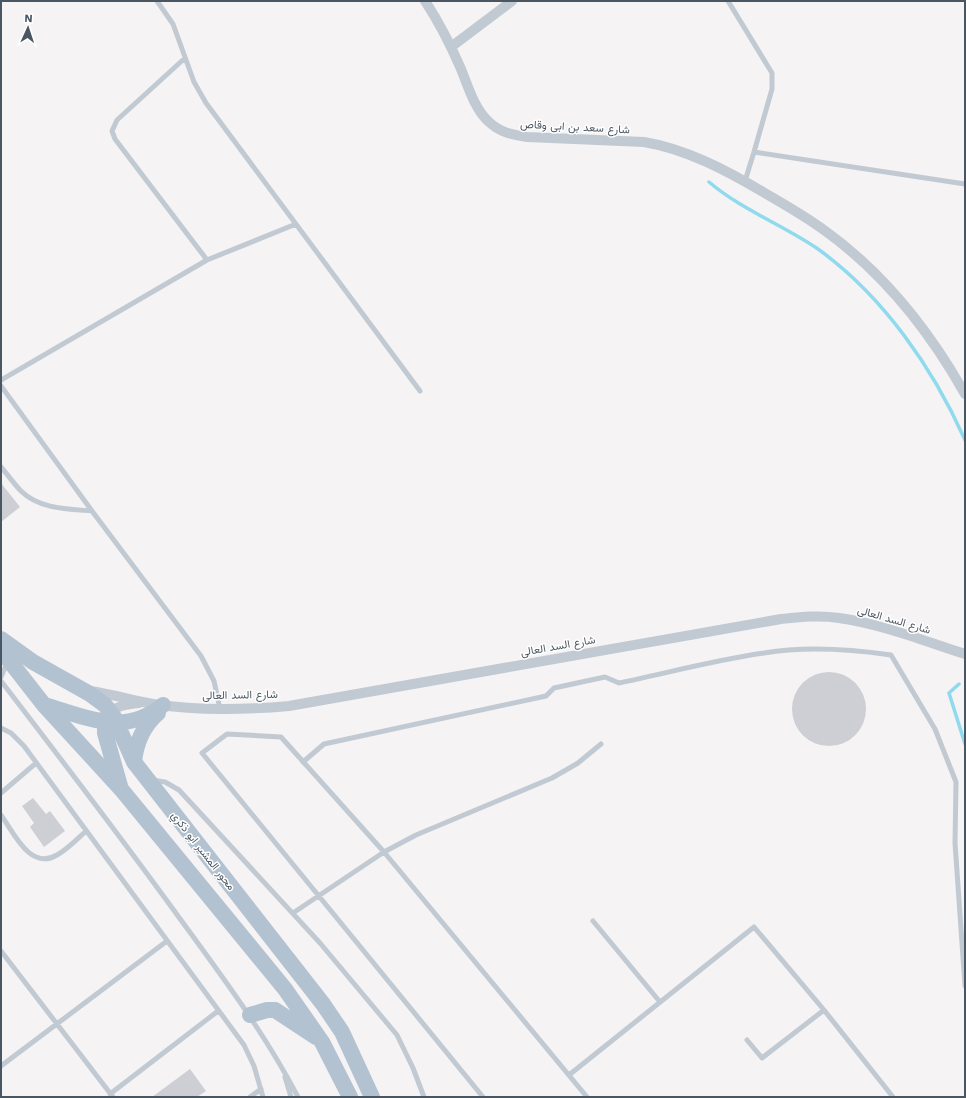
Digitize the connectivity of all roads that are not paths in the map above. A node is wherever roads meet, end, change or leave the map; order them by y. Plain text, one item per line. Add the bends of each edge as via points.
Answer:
1 (157, 1) edge
2 (425, 1) edge
3 (512, 1) edge
4 (728, 1) edge
5 (451, 47) junction
6 (185, 58) junction
7 (754, 152) junction
8 (745, 181) junction
9 (965, 184) edge
10 (296, 224) junction
11 (207, 260) junction
12 (1, 380) edge
13 (1, 386) edge
14 (420, 391) dead end
15 (965, 394) edge
16 (1, 467) edge
17 (92, 511) junction
18 (1, 639) edge
19 (965, 654) edge
20 (3, 659) edge
21 (1, 677) edge
22 (1, 681) edge
23 (81, 689) junction
24 (44, 705) junction
25 (162, 705) junction
26 (220, 709) junction
27 (111, 719) junction
28 (1, 728) edge
29 (601, 744) dead end
30 (36, 762) junction
31 (134, 762) junction
32 (303, 762) junction
33 (147, 780) junction
34 (121, 789) junction
35 (1, 793) edge
36 (1, 815) edge
37 (86, 831) junction
38 (384, 852) junction
39 (319, 896) junction
40 (293, 913) junction
41 (592, 921) dead end
42 (167, 941) junction
43 (1, 951) edge
44 (965, 986) edge
45 (660, 1002) junction
46 (824, 1010) junction
47 (218, 1011) junction
48 (250, 1015) junction
49 (57, 1024) junction
50 (747, 1040) dead end
51 (322, 1042) junction
52 (281, 1064) junction
53 (1, 1066) edge
54 (569, 1075) junction
55 (261, 1089) junction
56 (112, 1096) edge
57 (250, 1097) edge
58 (263, 1097) edge
59 (291, 1097) edge
60 (298, 1097) edge
61 (350, 1097) edge
62 (372, 1097) edge
63 (424, 1097) edge
64 (483, 1097) edge
65 (587, 1097) edge
66 (893, 1097) edge

1 - 6 lane via 173,24
2 - 5 street, شارع سعد بن ابى وقاص
3 - 5 street
4 - 7 lane via 772,73 772,89
5 - 8 street, شارع سعد بن ابى وقاص via 478,108 487,120 512,135 662,145 696,157
6 - 10 lane via 206,103
6 - 11 lane via 118,120 112,131 114,139
7 - 8 lane
7 - 9 lane
8 - 15 street, شارع سعد بن ابى وقاص via 825,230 873,270 915,316
10 - 11 lane
10 - 14 lane
11 - 12 lane
13 - 17 lane
16 - 17 lane via 32,500 43,505
17 - 26 lane via 201,656 214,681
18 - 23 main road, محور المشير ابو ذكري via 33,662
19 - 26 street, شارع السد العالى via 866,622 838,618 796,618 289,706
20 - 21 lane
20 - 24 main road, محور المشير ابو ذكري
22 - 48 lane via 100,810
23 - 25 street, شارع السد العالى
23 - 27 main road, محور المشير ابو ذكري via 98,699
24 - 27 main road
24 - 34 main road, محور المشير ابو ذكري
25 - 26 street, شارع السد العالى
25 - 27 main road via 142,719
25 - 31 main road via 137,745
27 - 31 main road, محور المشير ابو ذكري
27 - 34 main road via 105,733
28 - 30 lane via 18,740
29 - 38 lane via 578,763 552,778 416,835
30 - 35 lane
30 - 37 lane
31 - 33 main road, محور المشير ابو ذكري
32 - 38 lane
32 - 39 lane via 281,737 226,734 202,753
32 - 44 lane via 324,744 546,696 554,688 605,677 618,683 772,652 860,650 891,655 935,729 956,782 955,843
33 - 40 lane via 165,782 179,790
33 - 62 main road, محور المشير ابو ذكري via 323,1004 342,1032
34 - 51 main road, محور المشير ابو ذكري via 285,989
36 - 37 lane via 28,854 36,858 47,859 57,855
37 - 42 lane
38 - 39 lane
38 - 54 lane
39 - 40 lane
39 - 64 lane
40 - 63 lane via 397,1035
41 - 45 lane
42 - 47 lane
42 - 49 lane
43 - 49 lane
45 - 46 lane via 754,927
45 - 54 lane
46 - 50 lane via 762,1058
46 - 66 lane
47 - 55 lane via 250,1056
47 - 56 lane
48 - 51 main road via 275,1010
48 - 52 lane
49 - 53 lane
49 - 56 lane
51 - 61 main road, محور المشير ابو ذكري
52 - 59 lane
52 - 60 lane
54 - 65 lane
55 - 57 lane
55 - 58 lane

